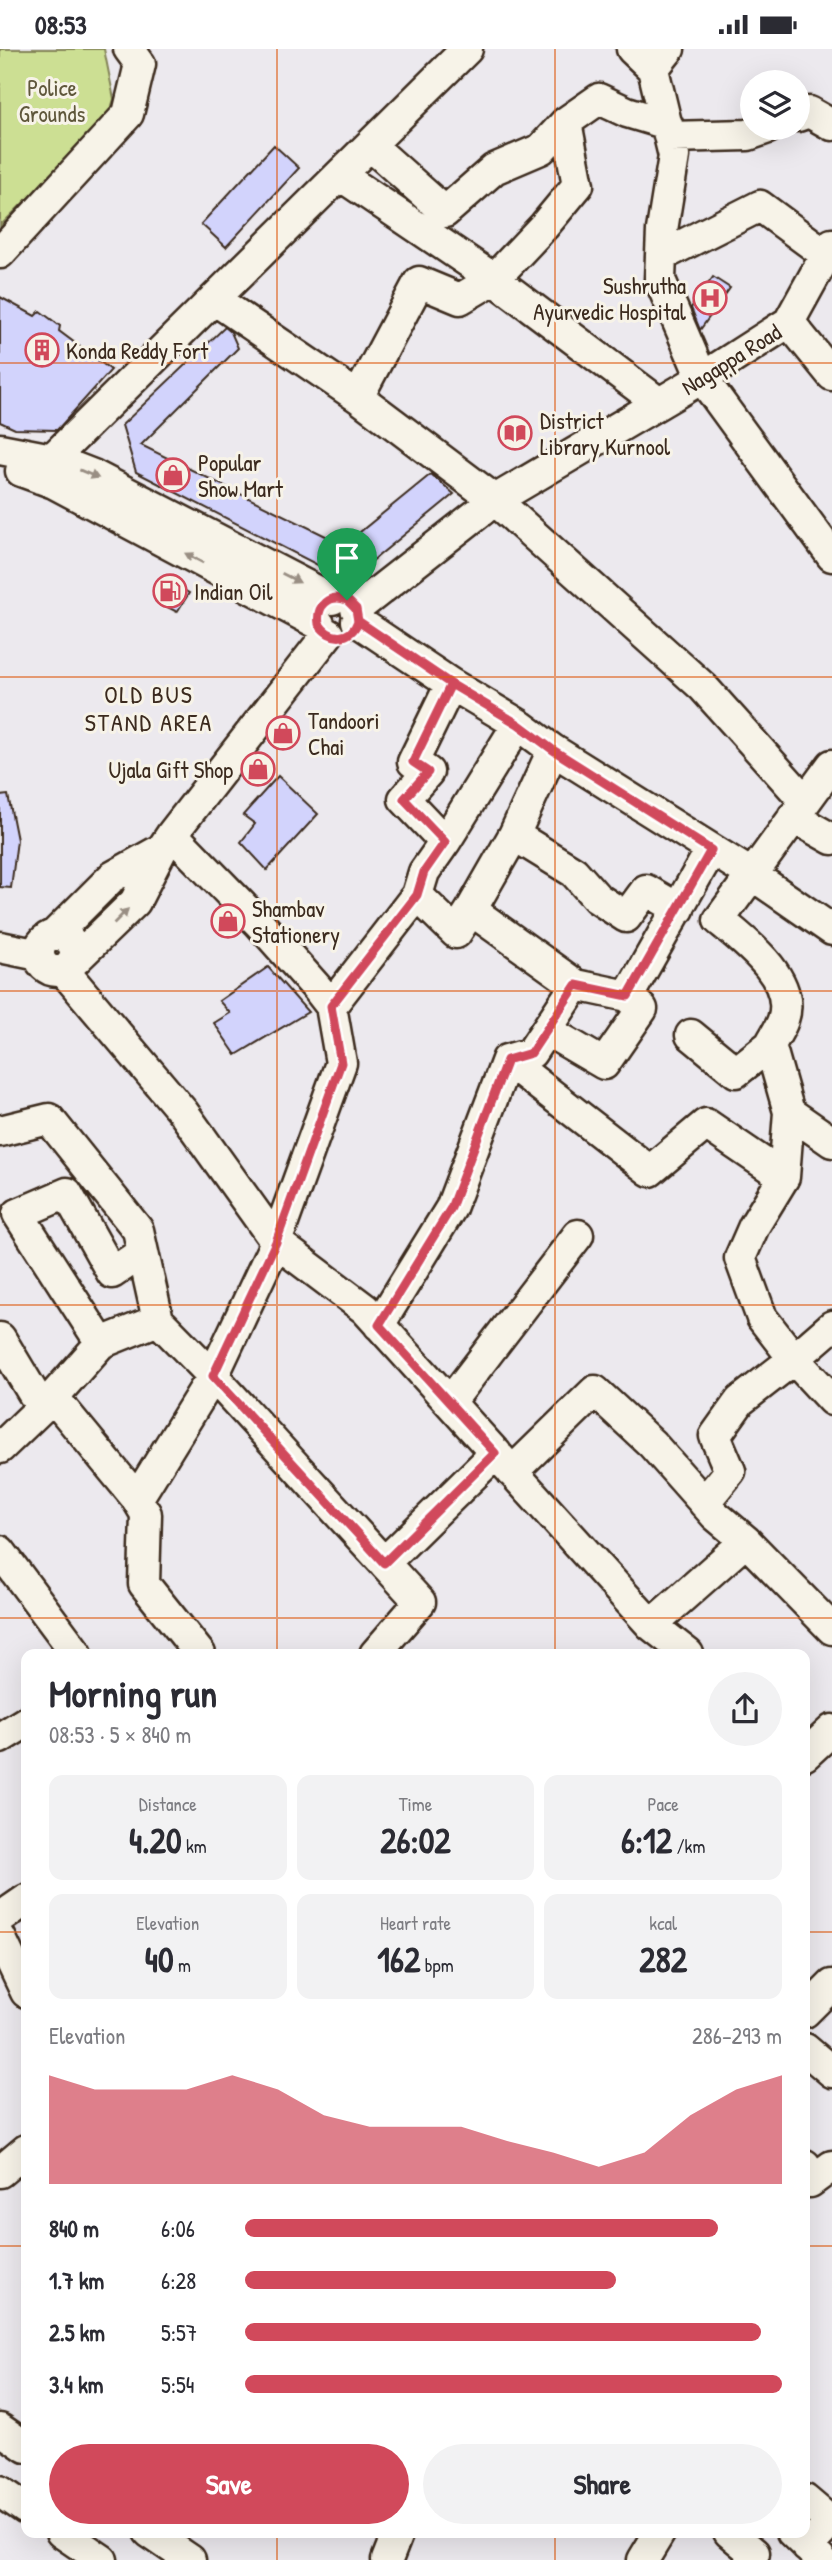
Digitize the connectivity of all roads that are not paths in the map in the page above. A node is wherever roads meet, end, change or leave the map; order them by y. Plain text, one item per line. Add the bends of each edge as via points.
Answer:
1 (467, 49) edge
2 (632, 49) edge
3 (135, 57) edge
4 (661, 59) edge
5 (810, 113) edge
6 (566, 122) junction
7 (832, 125) edge
8 (668, 131) junction
9 (740, 135) edge
10 (370, 145) junction
11 (340, 175) junction
12 (829, 249) edge
13 (0, 253) edge
14 (661, 256) junction
15 (494, 279) junction
16 (214, 299) junction
17 (789, 322) junction
18 (832, 375) edge
19 (702, 378) junction
20 (358, 397) junction
21 (659, 404) junction
22 (0, 449) edge
23 (0, 463) edge
24 (46, 468) junction
25 (495, 500) junction
26 (832, 556) edge
27 (338, 617) junction
28 (451, 684) junction
29 (518, 724) junction
30 (553, 750) junction
31 (832, 765) edge
32 (799, 809) junction
33 (514, 835) junction
34 (832, 839) edge
35 (167, 842) junction
36 (445, 842) junction
37 (711, 850) junction
38 (751, 874) junction
39 (417, 895) junction
40 (679, 909) junction
41 (471, 910) junction
42 (832, 930) edge
43 (0, 947) edge
44 (57, 956) junction
45 (576, 985) junction
46 (628, 996) junction
47 (331, 1006) junction
48 (546, 1030) junction
49 (691, 1035) dead end
50 (770, 1045) junction
51 (507, 1060) junction
52 (789, 1112) junction
53 (0, 1131) edge
54 (832, 1142) edge
55 (784, 1177) junction
56 (578, 1235) dead end
57 (276, 1242) junction
58 (143, 1252) junction
59 (158, 1320) junction
60 (379, 1325) junction
61 (832, 1326) edge
62 (0, 1338) edge
63 (101, 1343) junction
64 (794, 1359) junction
65 (213, 1376) junction
66 (832, 1400) edge
67 (47, 1402) junction
68 (450, 1402) junction
69 (0, 1448) edge
70 (504, 1462) junction
71 (137, 1499) junction
72 (705, 1503) junction
73 (747, 1541) junction
74 (0, 1551) edge
75 (384, 1563) junction
76 (11, 1588) edge
77 (652, 1625) junction
78 (832, 1629) edge
79 (72, 1649) edge
80 (196, 1649) edge
81 (379, 1649) edge
82 (682, 1649) edge
83 (21, 1725) edge
84 (832, 1730) edge
85 (0, 1738) edge
86 (810, 1748) edge
87 (21, 1903) edge
88 (0, 1918) edge
89 (0, 1937) edge
90 (15, 1985) edge
91 (832, 1985) edge
92 (810, 2007) edge
93 (810, 2053) edge
94 (832, 2072) edge
95 (21, 2154) edge
96 (832, 2166) edge
97 (0, 2172) edge
98 (810, 2182) edge
99 (0, 2429) edge
100 (21, 2444) edge
101 (0, 2491) edge
102 (810, 2504) edge
103 (21, 2506) edge
104 (831, 2522) edge
105 (70, 2538) edge
106 (158, 2538) edge
107 (396, 2538) edge
108 (656, 2538) edge
109 (735, 2538) edge
110 (775, 2538) edge
111 (807, 2546) edge
112 (756, 2558) edge
113 (102, 2560) edge
114 (190, 2560) edge
115 (387, 2560) edge
116 (643, 2560) edge

1 - 10 street
2 - 4 street
3 - 13 street via 128,114
4 - 8 street
5 - 7 street
6 - 8 street via 599,99
6 - 10 street via 541,149 494,169 445,212
6 - 15 street via 578,185
8 - 9 street
8 - 14 street via 674,156
10 - 11 street
11 - 15 street
11 - 16 street
12 - 14 street via 760,207
12 - 17 street, Nagappa Road
14 - 19 street via 660,280
15 - 20 street via 460,299 419,282
15 - 21 street
16 - 20 street
16 - 24 street
17 - 18 street
17 - 19 street, Nagappa Road
19 - 21 street, Nagappa Road
19 - 26 street
20 - 25 street
21 - 25 street, Nagappa Road
22 - 24 street
23 - 24 street
24 - 27 street via 93,475
25 - 27 street, Nagappa Road
25 - 32 street via 703,687
27 - 28 street
27 - 35 street, Nagappa Road
28 - 29 street
28 - 36 street via 413,762 428,772 404,799
29 - 30 street
29 - 36 street
30 - 33 street
30 - 37 street
31 - 32 street
32 - 34 street
32 - 38 street
33 - 40 street via 574,872 597,898 626,917 646,890
33 - 41 street
35 - 44 street via 112,877
35 - 47 street via 260,924
36 - 39 street via 424,872
37 - 38 street
37 - 40 street
38 - 42 street
38 - 50 street via 719,920 762,956 783,988 784,1018
39 - 41 street via 456,933
39 - 47 street
40 - 46 street
41 - 45 street
43 - 44 street
44 - 57 street via 183,1112
45 - 46 street
45 - 48 street
46 - 48 street via 642,1009 604,1065
47 - 57 street via 341,1063
48 - 51 street via 531,1053
49 - 50 street via 736,1072
50 - 52 street
51 - 55 street via 650,1171 706,1123
51 - 60 street via 451,1208
52 - 54 street
52 - 55 street
53 - 58 street via 50,1119 138,1230
55 - 64 street via 740,1258 762,1318
56 - 68 street
57 - 60 street via 365,1309
57 - 65 street
58 - 59 street
58 - 63 street via 112,1273 67,1193 19,1214
59 - 63 street
59 - 65 street
60 - 68 street
61 - 64 street
62 - 67 street
63 - 67 street
64 - 66 street
64 - 72 street via 740,1401 715,1436 730,1471
65 - 71 street
65 - 75 street
67 - 69 street
67 - 71 street
68 - 70 street
70 - 72 street via 595,1391 652,1444
70 - 75 street
70 - 77 street
71 - 80 street via 146,1514 144,1584
72 - 73 street
73 - 77 street
73 - 78 street
74 - 76 street
75 - 81 street via 420,1602
76 - 79 street
77 - 82 street
83 - 85 street
84 - 86 street
87 - 88 street
89 - 90 street
91 - 92 street
93 - 94 street
95 - 97 street
96 - 98 street
99 - 100 street
101 - 103 street
102 - 104 street
104 - 111 street
105 - 113 street
106 - 114 street
107 - 115 street
108 - 116 street
109 - 112 street
110 - 112 street

